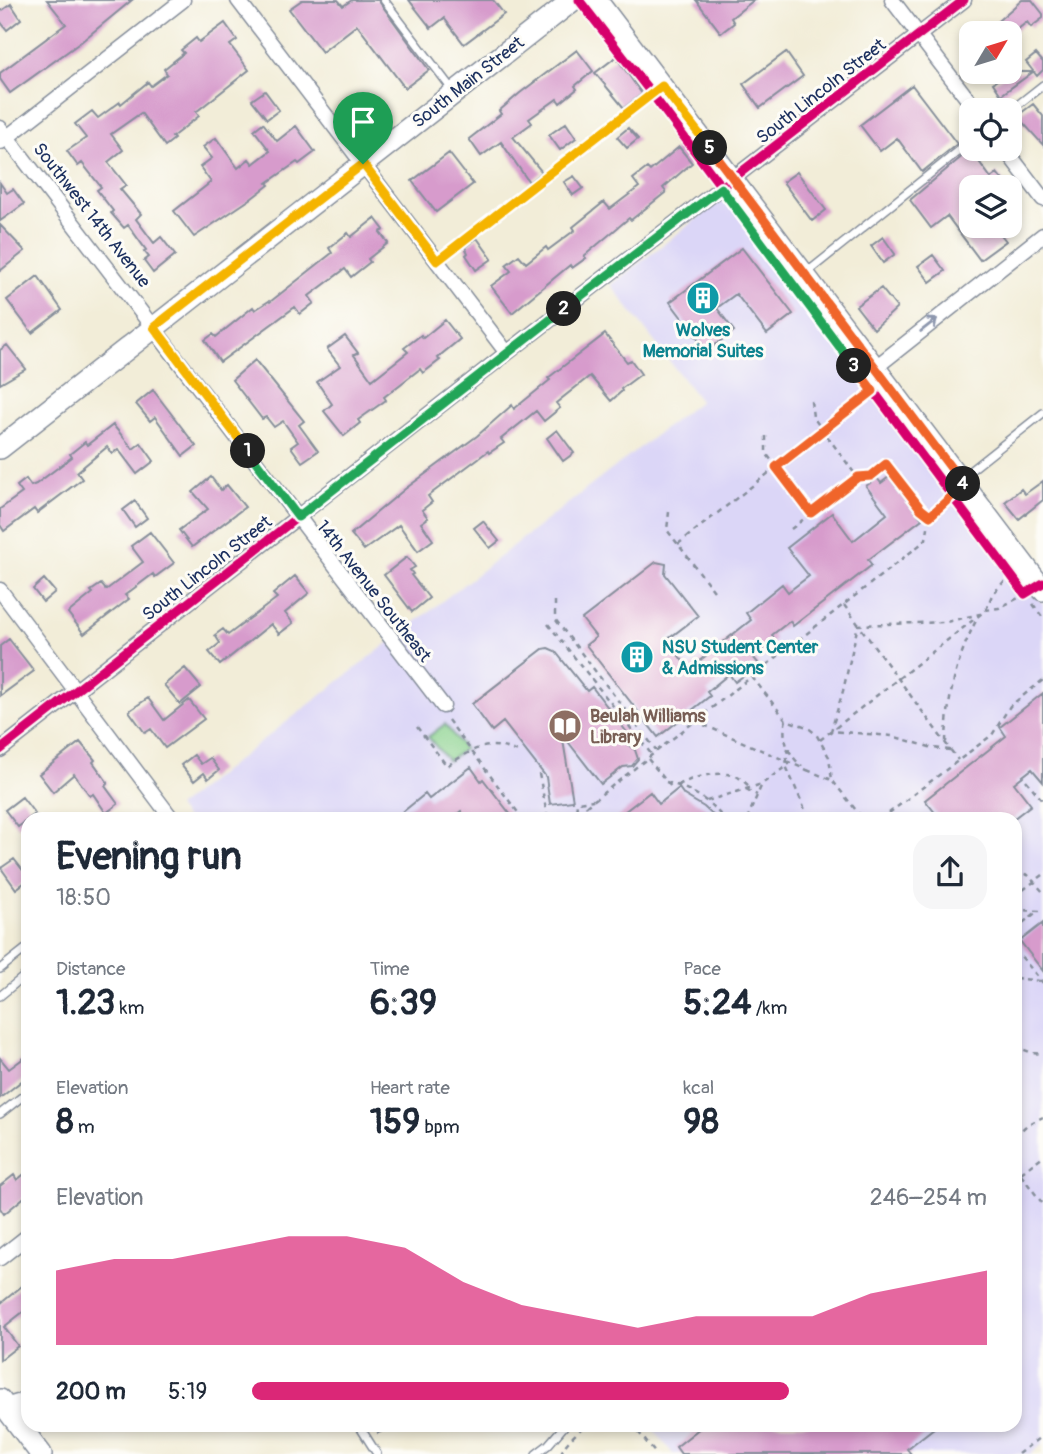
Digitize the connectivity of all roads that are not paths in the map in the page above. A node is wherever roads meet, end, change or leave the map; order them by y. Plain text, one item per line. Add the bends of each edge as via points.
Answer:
1 (183, 0) edge
2 (238, 0) edge
3 (384, 0) edge
4 (573, 0) edge
5 (596, 0) edge
6 (892, 0) edge
7 (964, 0) edge
8 (919, 35) junction
9 (1043, 85) edge
10 (662, 86) junction
11 (454, 93) junction
12 (967, 98) edge
13 (1022, 102) edge
14 (2, 136) edge
15 (959, 151) edge
16 (1014, 161) edge
17 (363, 164) junction
18 (733, 178) junction
19 (1043, 199) edge
20 (1043, 235) edge
21 (437, 261) junction
22 (804, 274) junction
23 (154, 327) junction
24 (507, 353) junction
25 (872, 381) junction
26 (1043, 413) edge
27 (0, 448) edge
28 (952, 487) junction
29 (298, 517) junction
30 (1032, 580) edge
31 (0, 590) edge
32 (76, 691) junction
33 (445, 713) road end
34 (0, 750) edge
35 (167, 812) edge
36 (21, 952) edge
37 (0, 969) edge
38 (21, 979) edge
39 (0, 996) edge
40 (21, 1098) edge
41 (0, 1114) edge
42 (21, 1242) edge
43 (0, 1258) edge
44 (21, 1400) edge
45 (3, 1403) edge
46 (21, 1431) edge
47 (21, 1432) edge
48 (363, 1432) edge
49 (559, 1432) edge
50 (34, 1452) edge
51 (377, 1454) edge
52 (536, 1454) edge

1 - 14 street
2 - 17 street
3 - 11 lane
4 - 11 street, South Main Street
5 - 10 street
6 - 8 street
7 - 8 street, South Lincoln Street
8 - 12 street
8 - 18 street, South Lincoln Street
9 - 13 lane
10 - 18 street
10 - 21 lane
11 - 17 street, South Main Street
14 - 23 street, Southwest 14th Avenue
15 - 22 lane
16 - 19 street
17 - 21 street
17 - 23 street, South Main Street
18 - 22 street
18 - 24 street, South Lincoln Street
25 -> 20 street
21 - 24 street
22 - 25 street
23 - 27 street, South Main Street
23 - 29 street, 14th Avenue Southeast
24 - 29 street, South Lincoln Street
25 - 28 street
26 - 28 lane
28 - 30 street
29 - 32 street, South Lincoln Street
29 - 33 street, 14th Avenue Southeast
31 - 32 street
32 - 34 street, South Lincoln Street
32 - 35 street
36 - 37 lane
38 - 39 lane
40 - 41 lane
42 - 43 street
44 - 45 street
45 - 46 street
47 - 50 street
48 - 51 lane
49 - 52 lane

